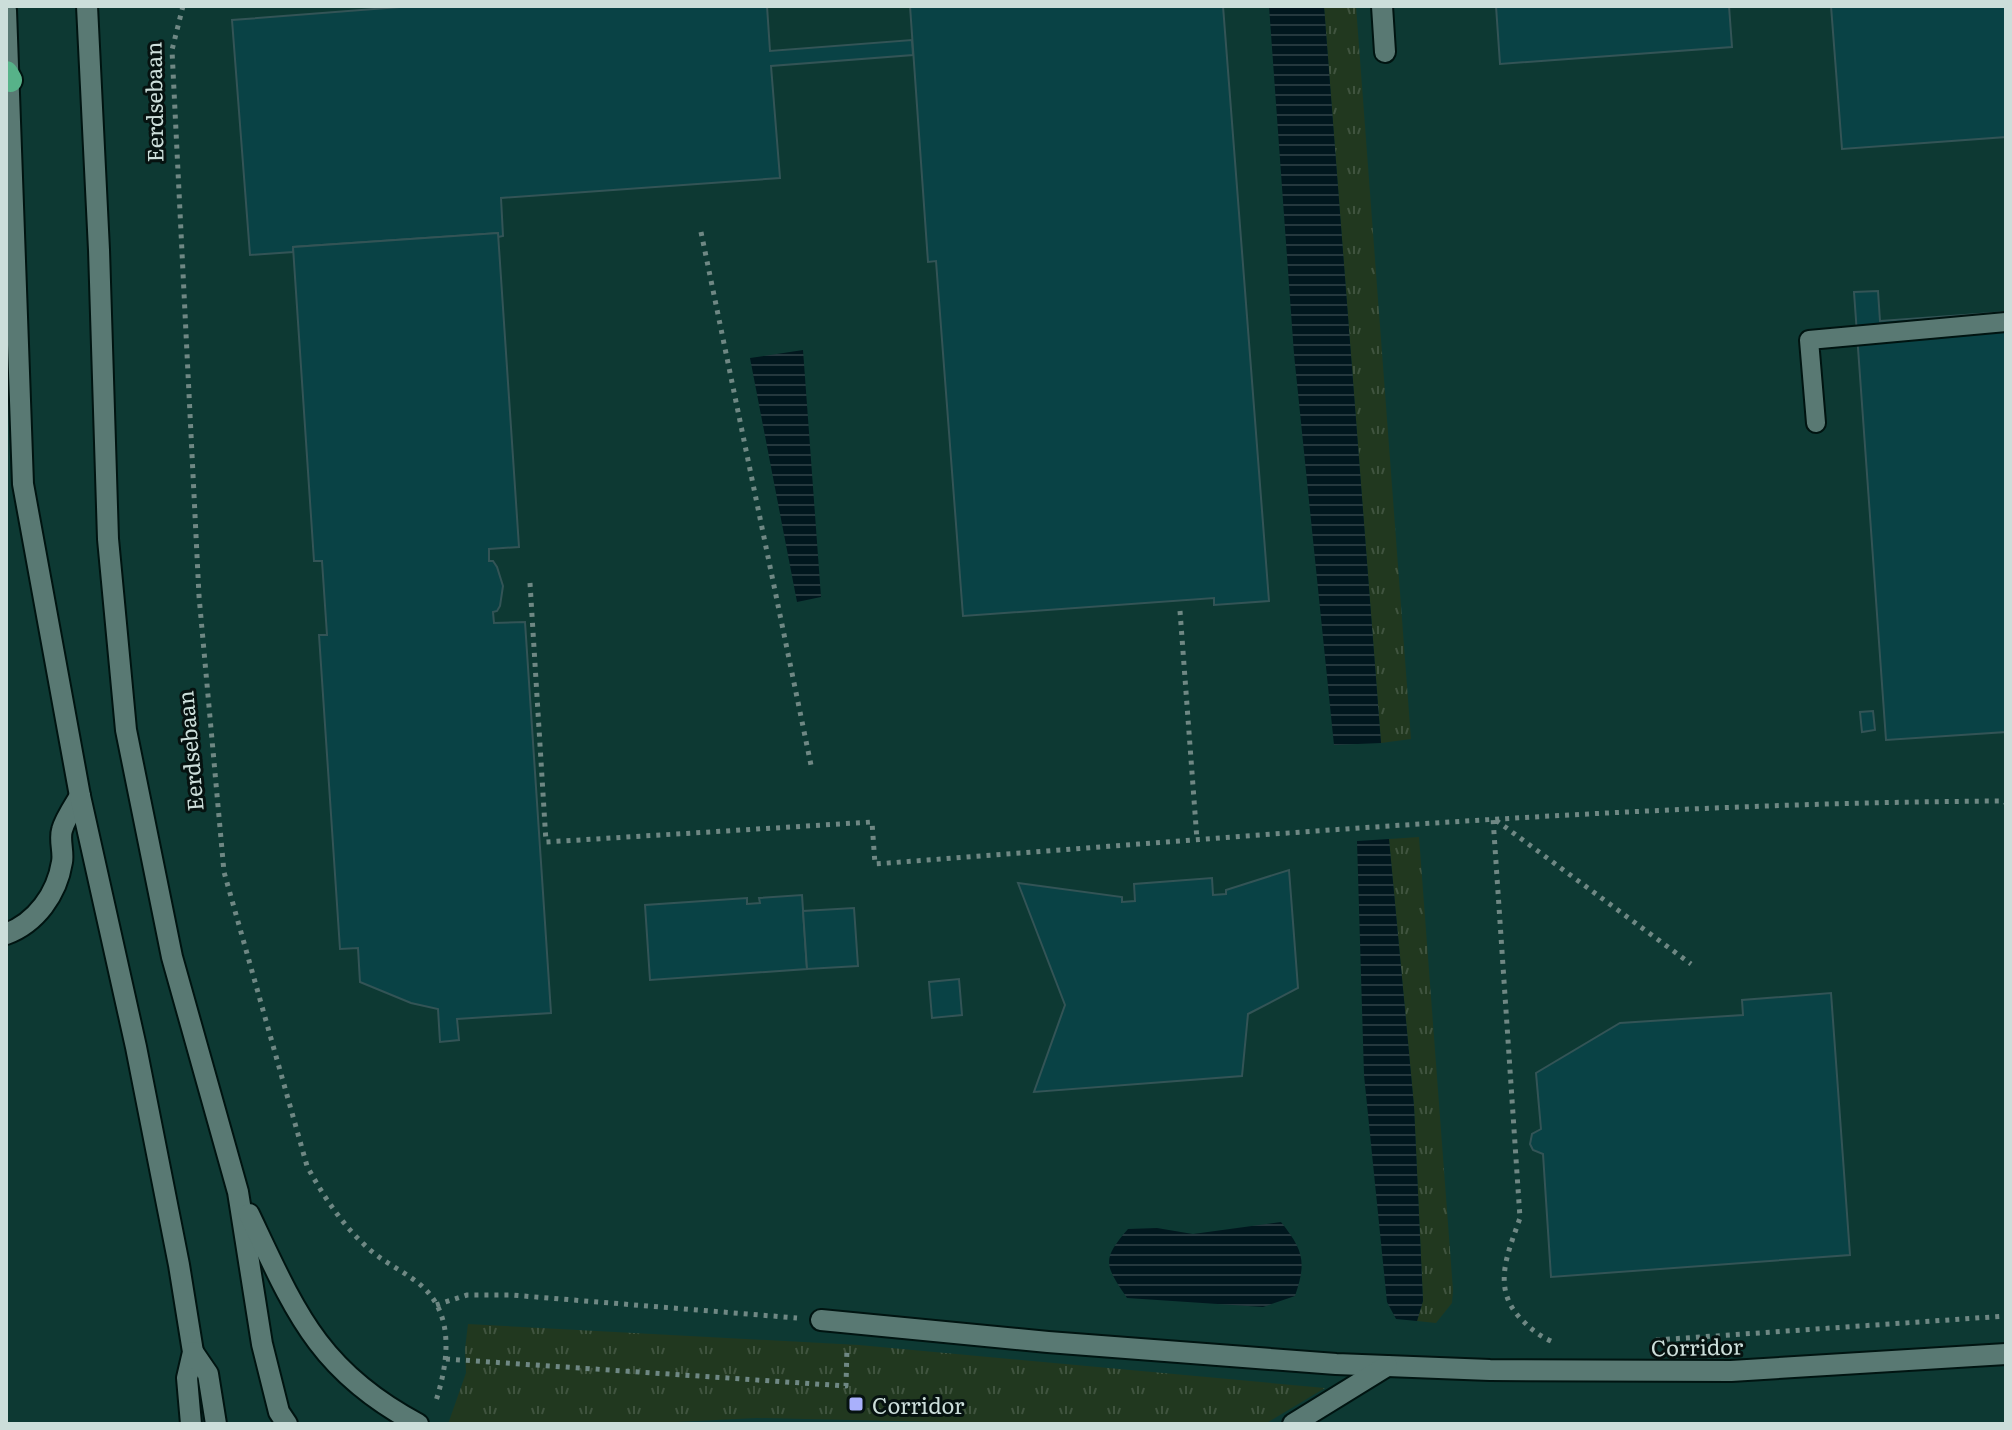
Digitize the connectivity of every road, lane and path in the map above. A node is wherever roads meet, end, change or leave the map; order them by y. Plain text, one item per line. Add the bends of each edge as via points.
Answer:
1 (87, 6) edge
2 (183, 6) edge
3 (1382, 6) edge
4 (6, 10) edge
5 (1385, 52) dead end
6 (8, 77) edge
7 (701, 232) dead end
8 (2003, 320) edge
9 (1816, 423) dead end
10 (530, 583) dead end
11 (1180, 611) dead end
12 (812, 770) dead end
13 (80, 796) junction
14 (2006, 803) edge
15 (1493, 818) junction
16 (1197, 840) junction
17 (6, 934) edge
18 (1691, 964) dead end
19 (238, 1192) junction
20 (436, 1305) junction
21 (2006, 1316) edge
22 (821, 1320) joint
23 (848, 1322) junction
24 (1644, 1341) dead end
25 (1565, 1347) dead end
26 (193, 1352) junction
27 (2006, 1354) edge
28 (446, 1359) junction
29 (1387, 1366) junction
30 (424, 1421) edge
31 (191, 1424) edge
32 (216, 1424) edge
33 (287, 1424) edge
34 (1293, 1424) edge

1 - 19 main road via 108,539 126,730 172,957
2 - 20 path, Eerdsebaan via 172,50 199,596 224,872 307,1166 321,1193 368,1249 424,1288
3 - 5 main road
4 - 6 main road
6 - 13 main road via 23,484
7 - 12 path
8 - 9 lane via 1809,340
10 - 16 path via 546,842 872,822 875,864
11 - 16 path
13 - 17 main road via 61,831 62,862 49,898 30,921
13 - 26 main road via 136,1047
14 - 15 path via 1836,803
15 - 16 path
15 - 18 path
15 - 25 path via 1520,1218 1504,1264 1504,1293 1536,1335
19 - 30 main road via 310,1334 365,1391 392,1411
19 - 33 main road via 262,1344 279,1412
20 - 22 path via 467,1295 511,1295
20 - 28 path via 445,1328
21 - 24 path
22 - 23 main road, Corridor
23 - 28 path via 846,1386
23 - 29 main road, Corridor
26 - 31 main road via 187,1378
26 - 32 main road via 208,1374
27 - 29 main road, Corridor via 1731,1371
28 - 30 path via 440,1389
29 - 34 main road

